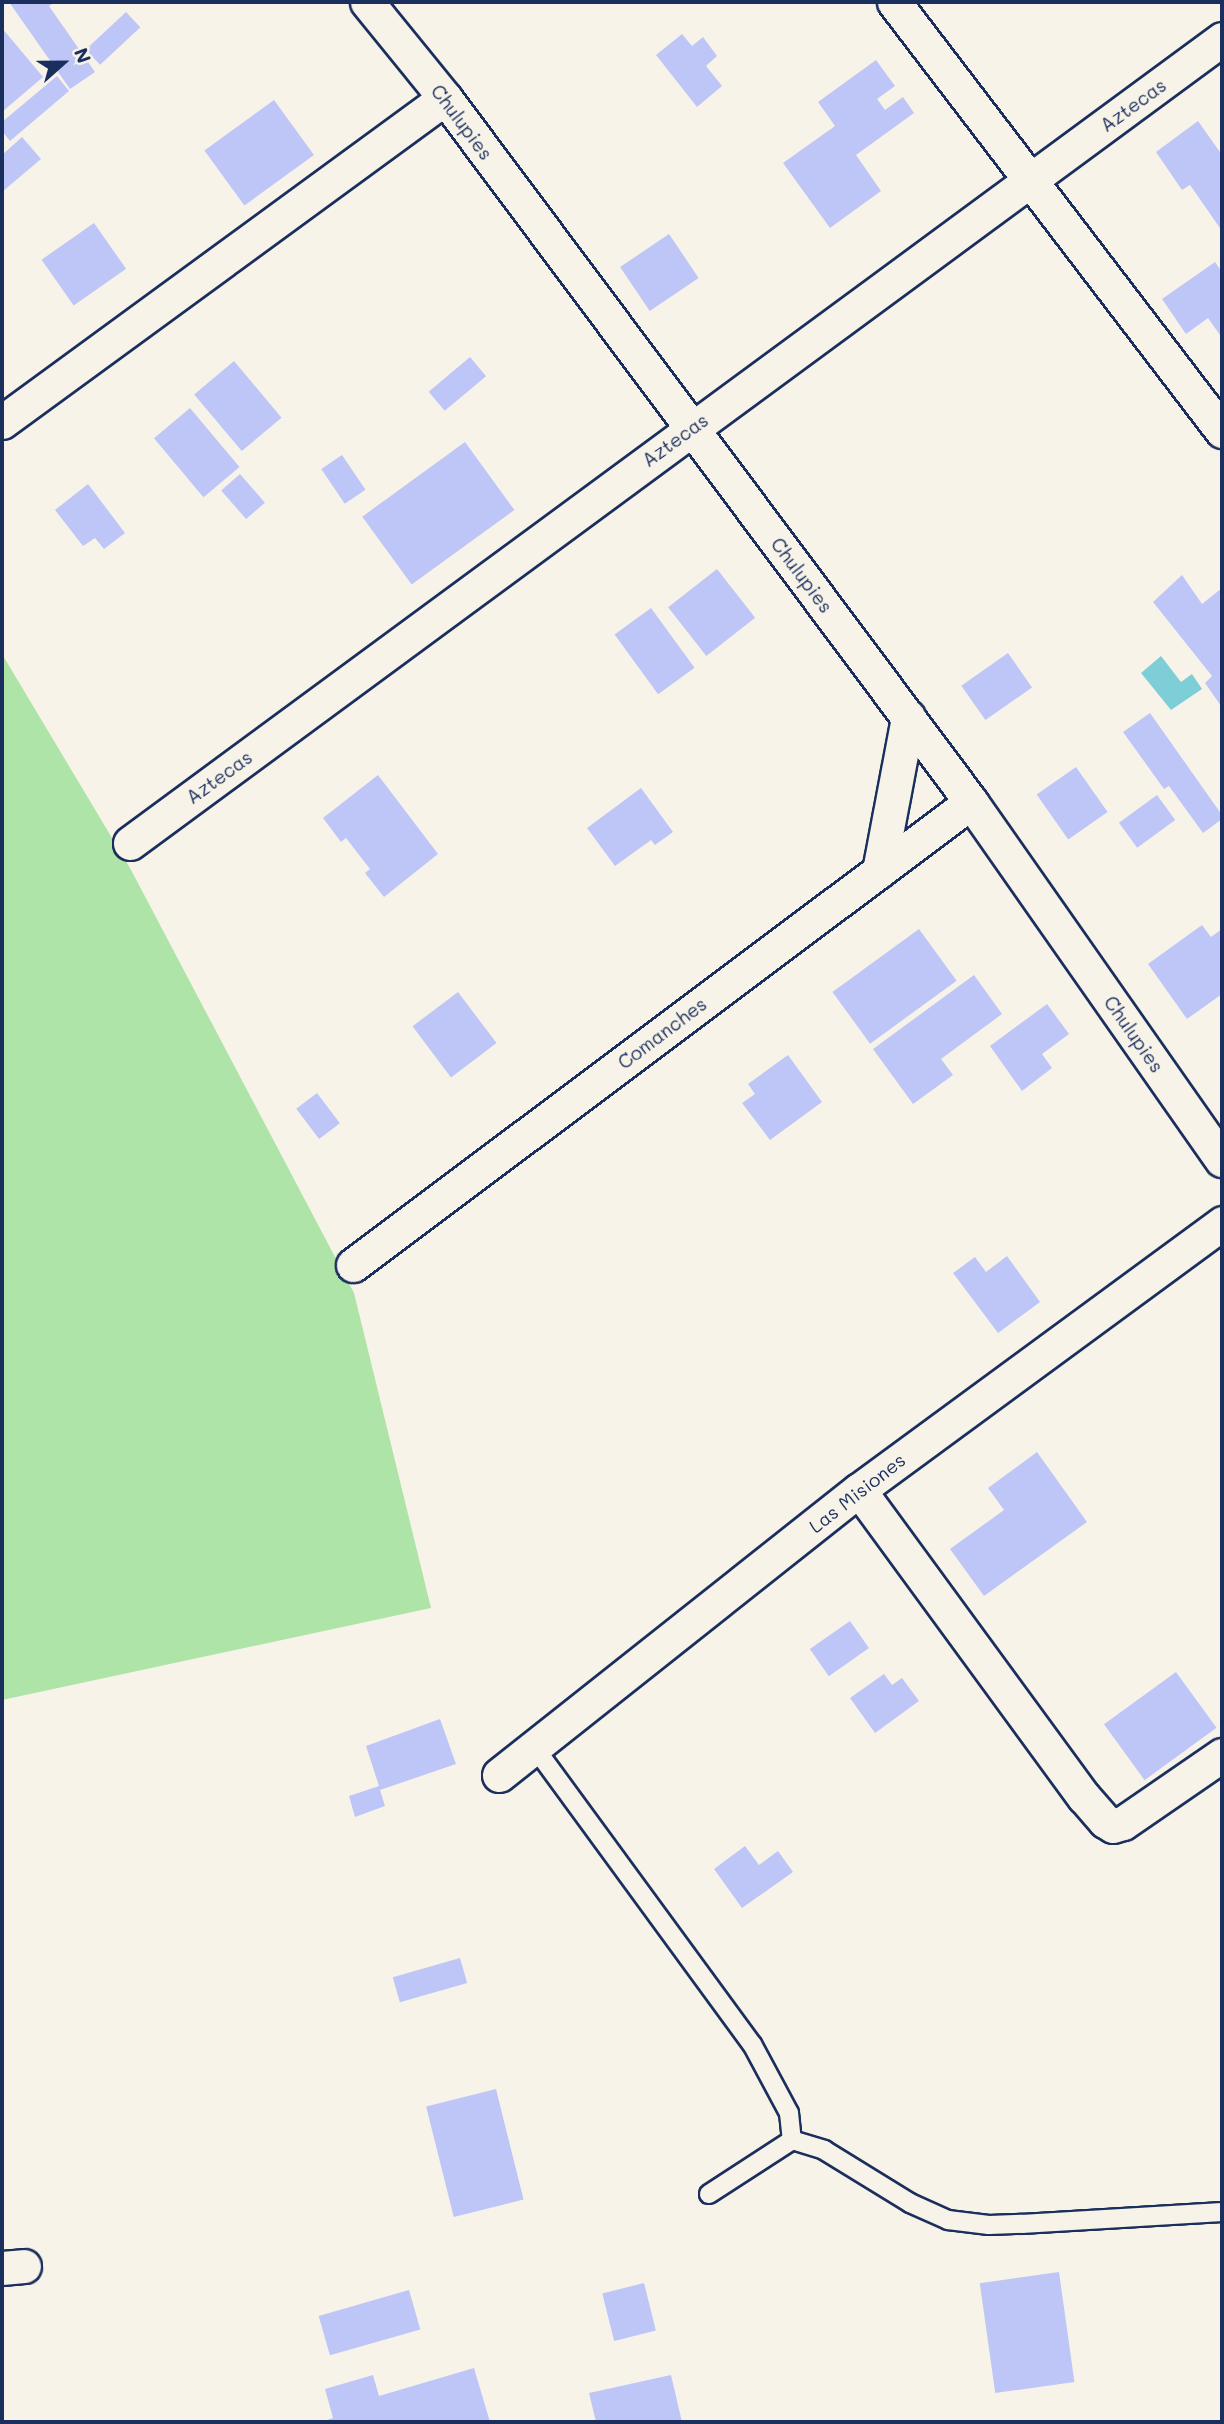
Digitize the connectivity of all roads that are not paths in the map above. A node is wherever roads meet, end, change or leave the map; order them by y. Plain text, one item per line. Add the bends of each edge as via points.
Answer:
1 (367, 2) edge
2 (894, 2) edge
3 (1222, 39) edge
4 (444, 98) junction
5 (1031, 179) junction
6 (2, 422) edge
7 (691, 428) junction
8 (1222, 431) edge
9 (908, 717) junction
10 (971, 802) junction
11 (130, 843) dead end
12 (879, 871) junction
13 (1222, 1160) edge
14 (1222, 1223) edge
15 (353, 1265) dead end
16 (859, 1490) junction
17 (535, 1748) junction
18 (1222, 1755) edge
19 (499, 1775) dead end
20 (792, 2140) junction
21 (709, 2194) dead end
22 (1222, 2212) edge

1 - 4 street, Chulupies
2 - 5 street
3 - 5 street, Aztecas
4 - 6 street
4 - 7 street, Chulupies
5 - 7 street, Aztecas
5 - 8 street
7 - 9 street, Chulupies
7 - 11 street, Aztecas
9 - 10 street, Chulupies
9 - 12 street
10 - 12 street, Comanches
10 - 13 street, Chulupies
12 - 15 street, Comanches
14 - 16 street, Las Misiones
16 - 17 street, Las Misiones
16 - 18 street via 1105,1821 1113,1826 1123,1823
17 - 19 street, Las Misiones
17 - 20 lane via 752,2044 789,2113
20 - 21 lane
20 - 22 lane via 824,2150 910,2203 948,2220 1022,2224

